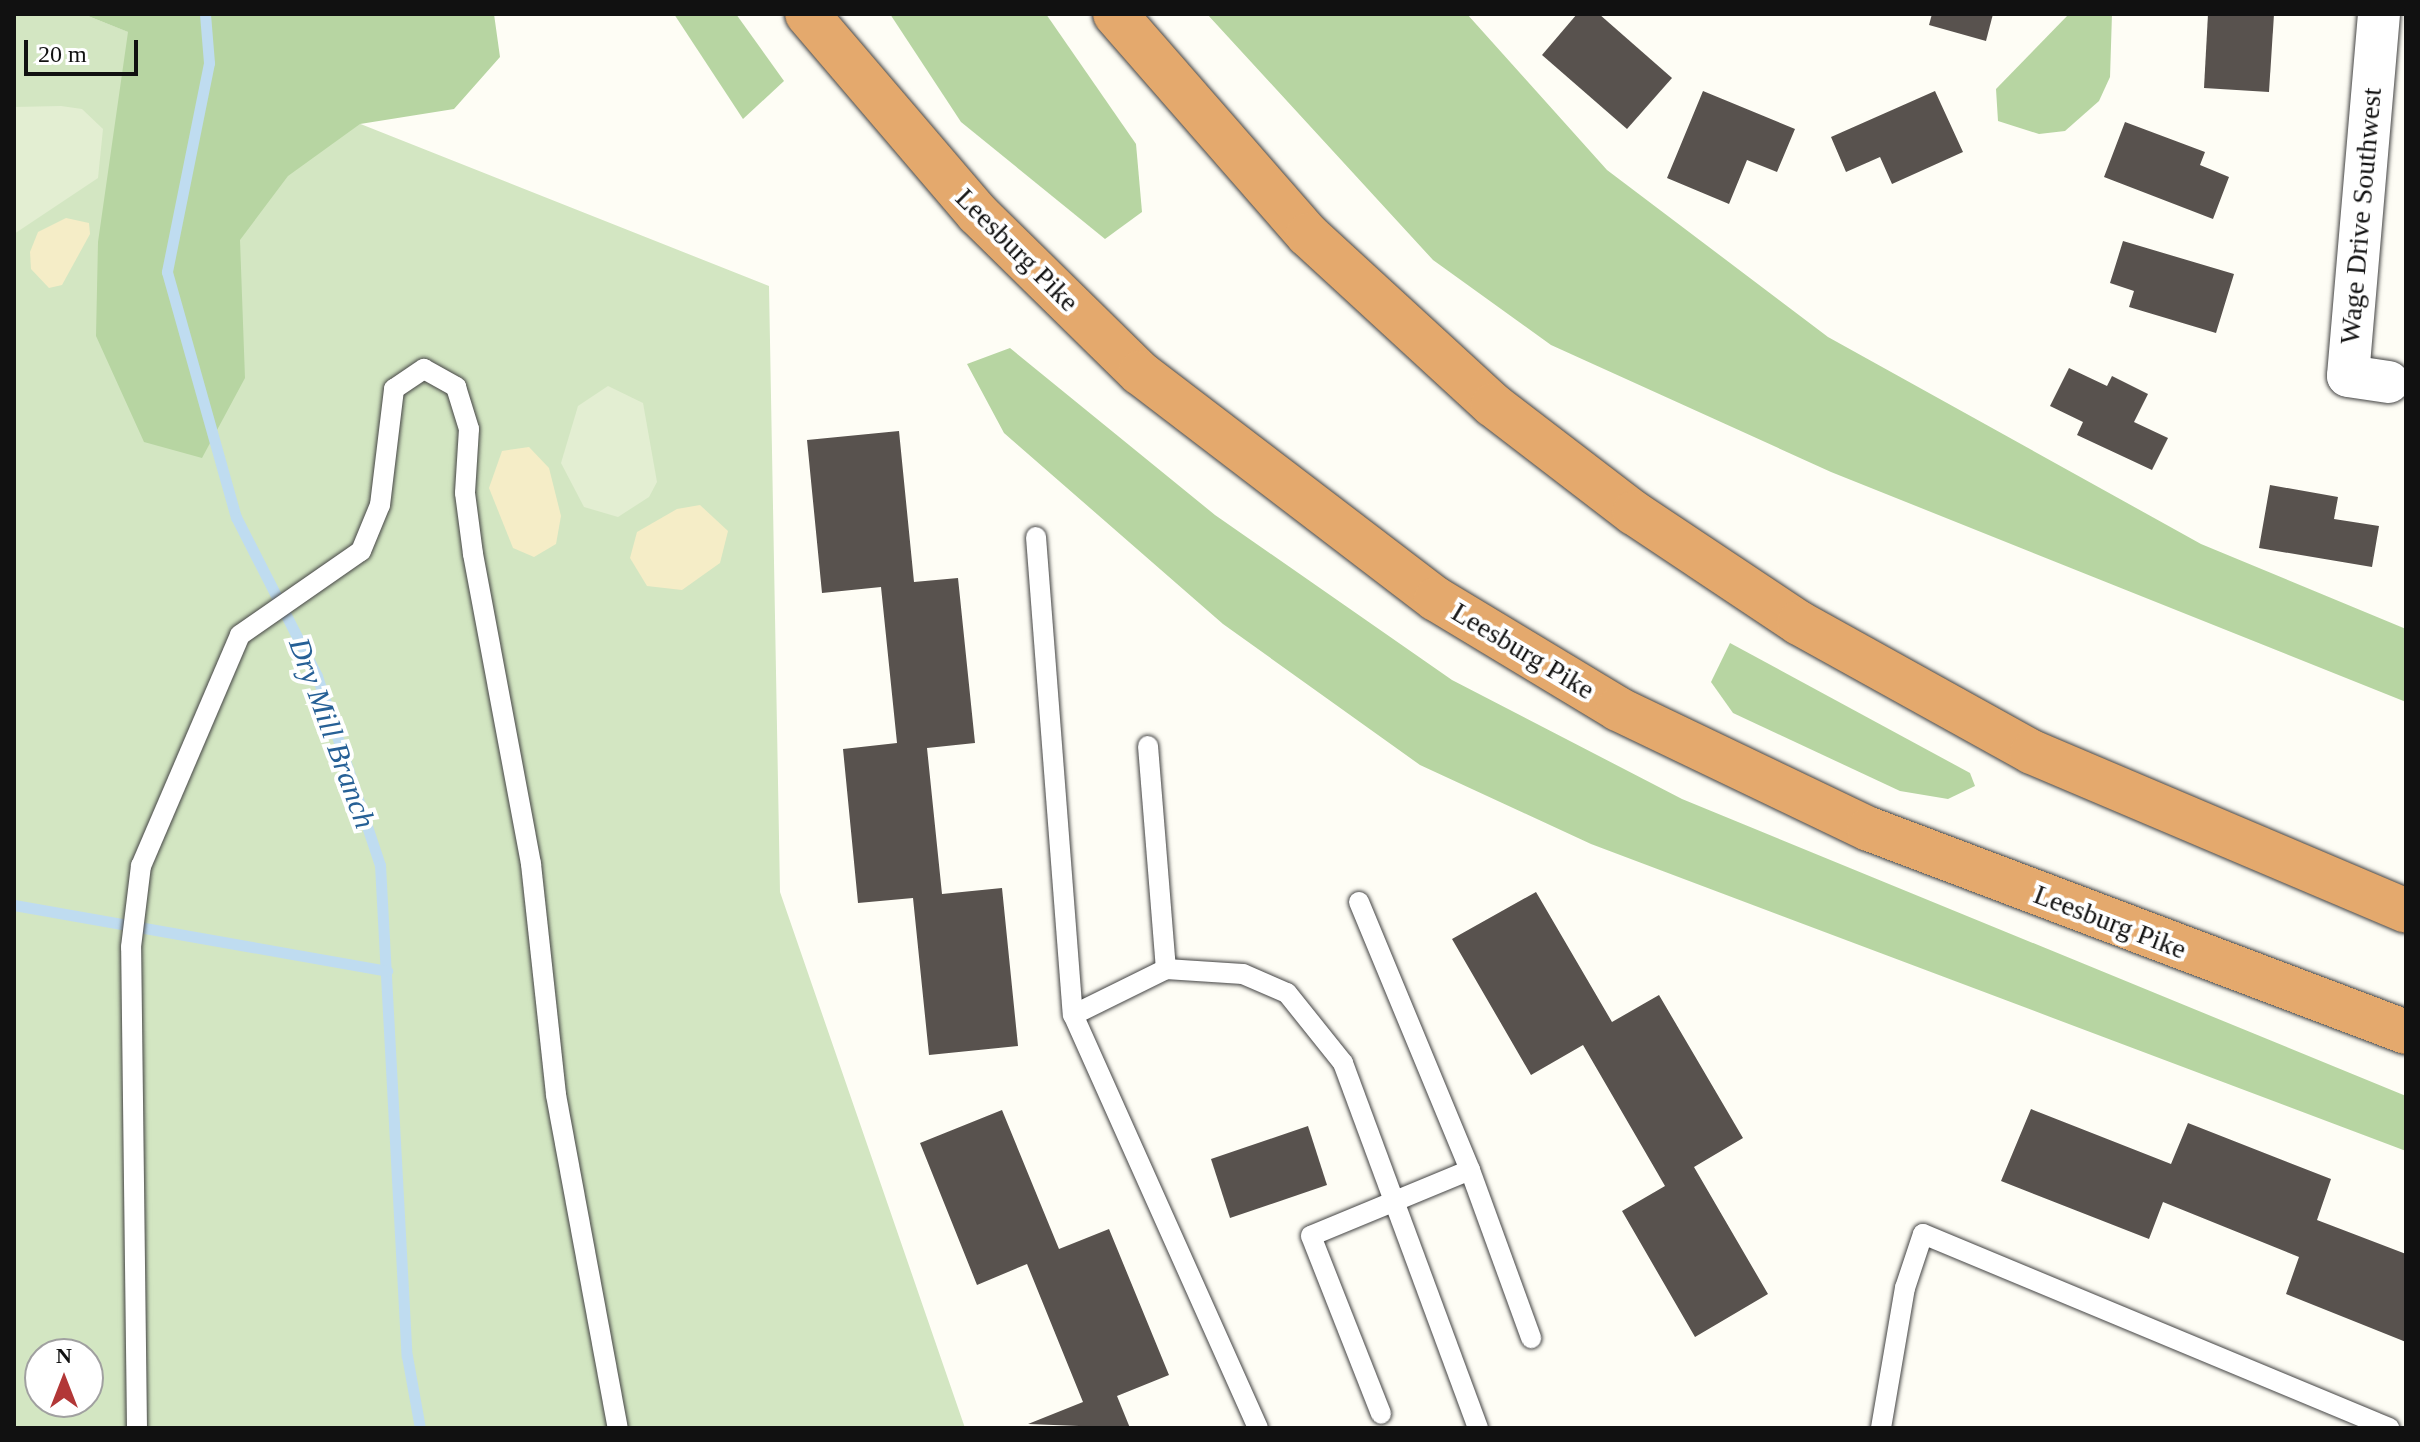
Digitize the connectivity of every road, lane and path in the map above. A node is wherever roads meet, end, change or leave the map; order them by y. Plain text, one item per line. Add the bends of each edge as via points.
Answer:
1 (807, 14) edge
2 (1115, 14) edge
3 (2379, 14) edge
4 (2389, 382) dead end
5 (1036, 537) dead end
6 (1148, 746) dead end
7 (1359, 902) dead end
8 (2406, 911) edge
9 (1166, 969) junction
10 (1073, 1015) junction
11 (2406, 1032) edge
12 (1470, 1170) junction
13 (1393, 1198) junction
14 (1531, 1338) dead end
15 (1381, 1414) dead end
16 (137, 1428) edge
17 (618, 1428) edge
18 (1258, 1428) edge
19 (1478, 1428) edge
20 (1881, 1428) edge
21 (2389, 1428) edge

1 - 11 highway, Leesburg Pike via 978,214 1140,373 1436,599 1631,716 1869,829
2 - 8 highway via 1308,235 1493,405 1634,513 1799,623 2032,752
3 - 4 street, Wage Drive Southwest via 2348,376
5 - 10 lane
6 - 9 lane
7 - 12 lane
9 - 10 lane
9 - 13 lane via 1243,974 1287,993 1343,1063
10 - 18 lane
12 - 13 lane
12 - 14 lane
13 - 15 lane via 1311,1236
13 - 19 lane
16 - 17 lane via 131,947 141,866 240,635 361,551 380,505 394,389 424,369 456,387 469,429 465,493 473,554 531,864 556,1095
20 - 21 lane via 1905,1288 1923,1234

